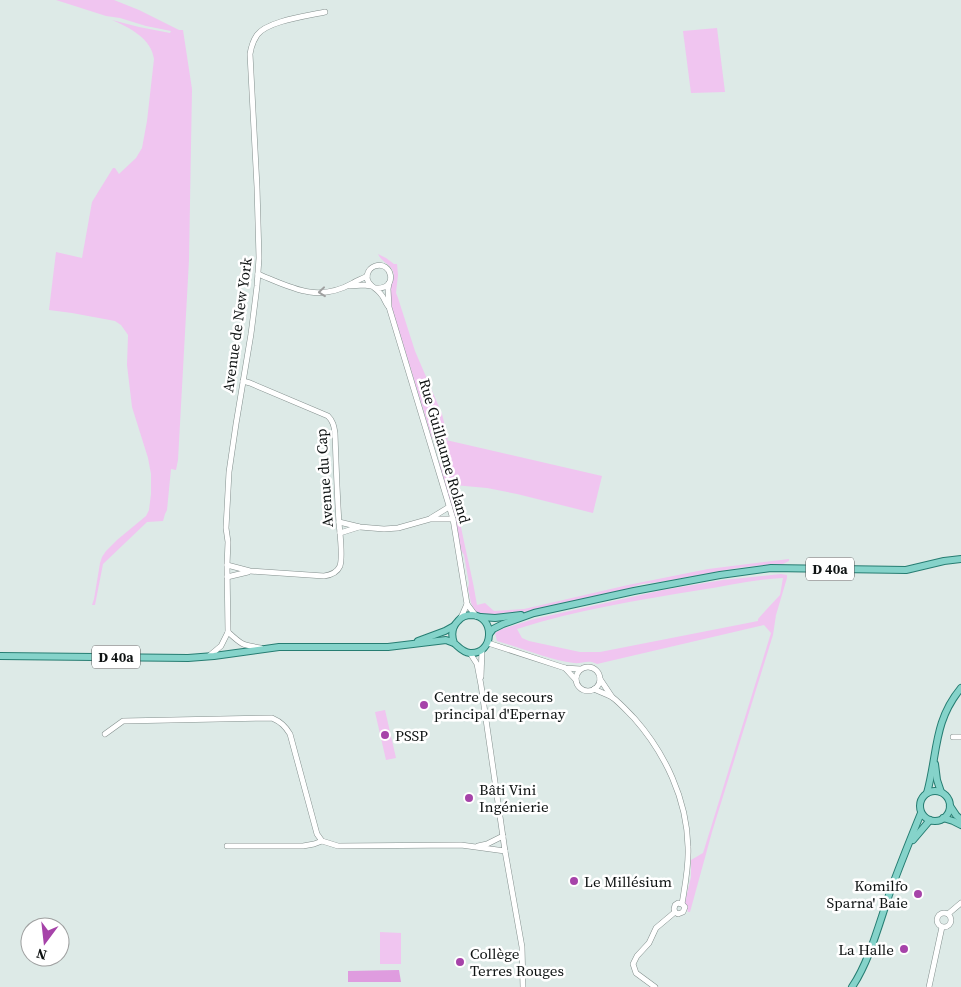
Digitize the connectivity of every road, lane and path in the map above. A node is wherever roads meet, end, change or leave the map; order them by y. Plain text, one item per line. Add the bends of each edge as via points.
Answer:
1 (325, 12) dead end
2 (258, 274) junction
3 (367, 276) junction
4 (389, 283) junction
5 (349, 286) junction
6 (374, 287) junction
7 (389, 307) junction
8 (243, 382) junction
9 (449, 507) junction
10 (453, 518) junction
11 (430, 519) junction
12 (339, 522) junction
13 (360, 527) junction
14 (340, 533) junction
15 (961, 559) edge
16 (227, 565) junction
17 (250, 571) junction
18 (227, 577) junction
19 (467, 604) junction
20 (534, 613) junction
21 (478, 616) junction
22 (460, 619) junction
23 (454, 626) junction
24 (228, 632) junction
25 (490, 633) junction
26 (454, 643) junction
27 (488, 643) junction
28 (411, 644) junction
29 (264, 648) junction
30 (482, 650) junction
31 (470, 653) junction
32 (0, 656) edge
33 (207, 657) junction
34 (565, 668) junction
35 (580, 669) junction
36 (600, 679) junction
37 (576, 680) junction
38 (481, 685) junction
39 (961, 688) edge
40 (594, 689) junction
41 (612, 697) junction
42 (105, 734) dead end
43 (953, 737) dead end
44 (961, 737) edge
45 (934, 758) junction
46 (928, 792) junction
47 (941, 792) junction
48 (950, 806) junction
49 (922, 813) junction
50 (943, 818) junction
51 (930, 820) junction
52 (961, 820) edge
53 (961, 825) edge
54 (503, 836) junction
55 (322, 841) junction
56 (227, 846) dead end
57 (475, 847) junction
58 (505, 851) junction
59 (904, 854) junction
60 (961, 903) edge
61 (948, 914) junction
62 (942, 927) junction
63 (854, 984) edge
64 (523, 987) edge
65 (655, 987) edge
66 (929, 987) edge

1 - 2 street, Avenue de New York via 272,25 261,31 251,49 258,187
5 -> 2 street via 313,293 299,291
2 - 8 street, Avenue de New York
3 - 4 street via 371,267 381,265 390,272
3 - 5 street
3 - 6 street via 369,284
4 - 6 street via 384,287
4 - 7 street, Rue Guillaume Roland
5 - 6 street
6 - 7 street, Rue Guillaume Roland
7 - 9 street, Rue Guillaume Roland
8 - 12 street, Avenue du Cap via 332,420
8 - 16 street, Avenue de New York via 229,472
9 - 10 street, Rue Guillaume Roland
9 - 11 street
10 - 11 street
10 - 19 street, Rue Guillaume Roland
11 - 13 street via 398,528
12 - 13 street
12 - 14 street, Avenue du Cap
13 - 14 street
14 - 17 street, Avenue du Cap via 340,564 330,575
15 - 20 main road, D 40a via 906,570 771,568 739,572
16 - 17 street
16 - 18 street, Avenue de New York
17 - 18 street
18 - 24 street, Avenue de New York
19 - 21 street
19 - 22 street
20 - 21 main road, D 40a via 495,618
20 - 25 main road, D 40a via 503,624
21 - 22 main road
21 - 25 main road via 487,624
22 - 23 main road
23 - 26 main road
23 - 28 main road, D 40a
24 - 29 street via 240,644
24 - 33 street via 221,646
25 - 27 main road
26 - 28 main road, D 40a via 446,640
26 - 31 main road
27 - 30 main road
27 - 34 street
28 - 29 main road, D 40a
29 - 33 main road, D 40a
30 - 31 main road
30 - 38 street
31 - 38 street via 477,664
32 - 33 main road, D 40a
34 - 35 street
34 - 37 street
35 - 36 street via 587,666 595,668
35 - 37 street
36 - 40 street
36 - 41 street
37 - 40 street via 582,690
38 - 54 street
39 - 45 main road via 942,720
40 - 41 street
41 - 65 street via 646,734 671,774 685,822 687,873 682,904 675,905 675,912 656,928 633,964 636,973
42 - 55 street via 123,721 272,718 279,721 290,734 317,834
43 - 44 street
45 - 46 main road
45 - 47 main road
46 - 47 main road
46 - 49 main road via 920,804
47 - 48 main road via 948,798
48 - 50 main road
48 - 52 main road
49 - 51 main road
49 - 59 main road
50 - 51 main road
50 - 53 main road
51 - 59 main road
54 - 57 street
54 - 58 street
55 - 56 street via 303,846
55 - 57 street via 338,846
57 - 58 street
58 - 64 street via 522,947
59 - 63 main road
60 - 61 street
61 - 62 street via 950,923
61 - 62 street via 938,916 937,923
62 - 66 street

